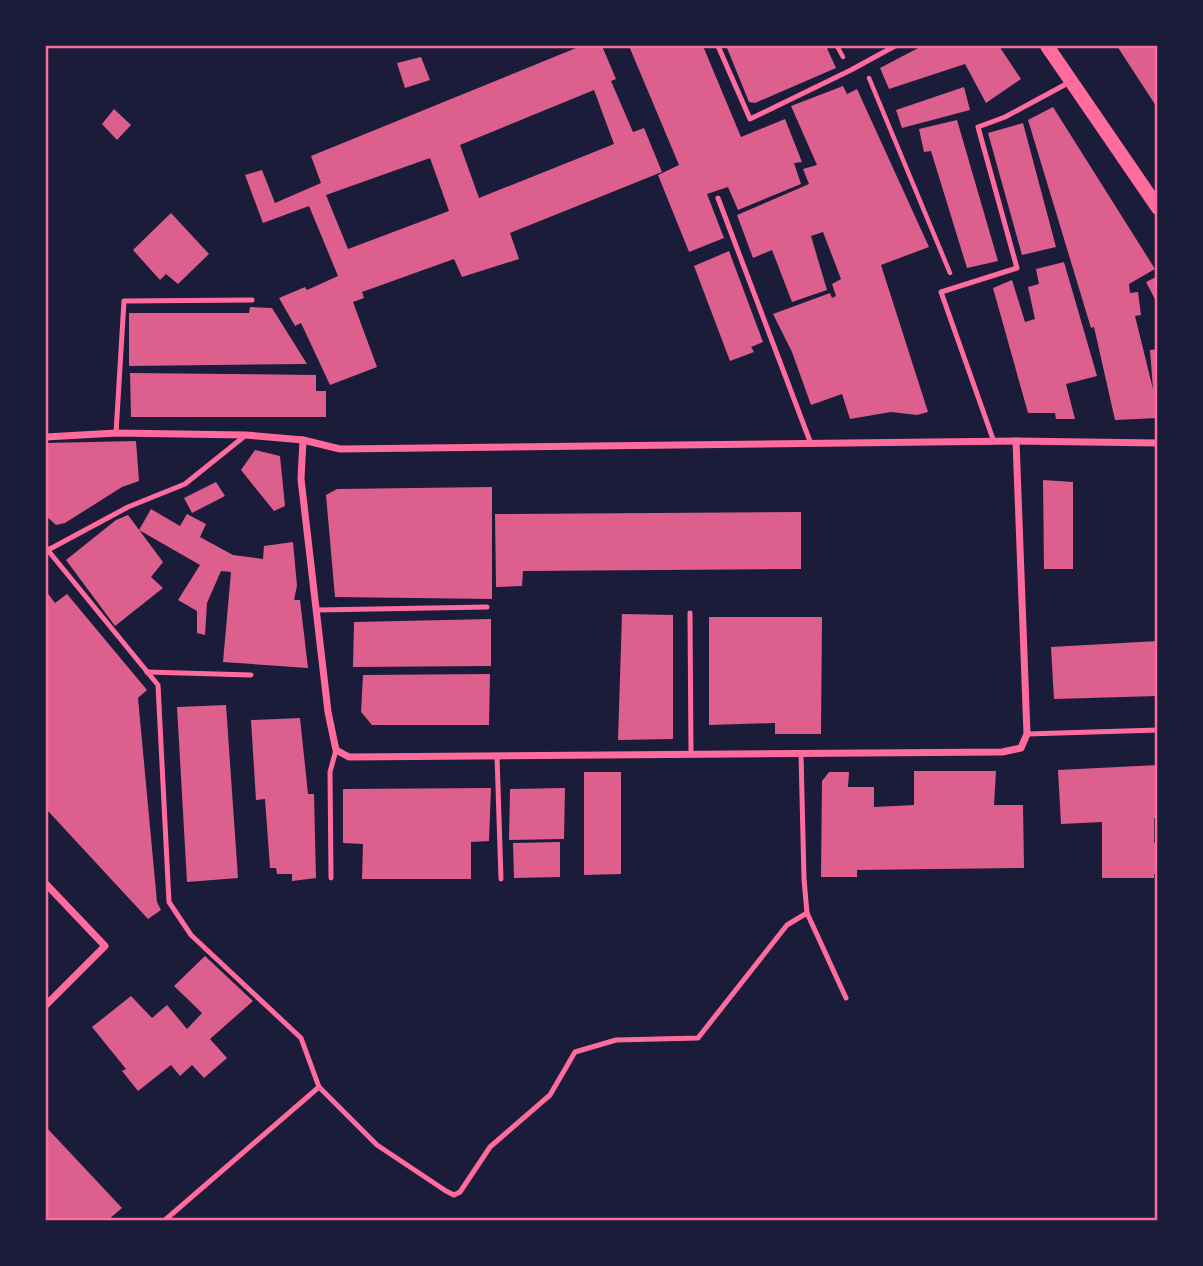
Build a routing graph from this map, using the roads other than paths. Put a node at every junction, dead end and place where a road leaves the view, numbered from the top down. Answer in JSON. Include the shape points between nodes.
{"nodes":[{"id":1,"x":718,"y":46,"type":"edge"},
{"id":2,"x":895,"y":46,"type":"edge"},
{"id":3,"x":1047,"y":46,"type":"edge"},
{"id":4,"x":1071,"y":81,"type":"junction"},
{"id":5,"x":718,"y":198,"type":"dead end"},
{"id":6,"x":1157,"y":208,"type":"edge"},
{"id":7,"x":251,"y":300,"type":"dead end"},
{"id":8,"x":116,"y":433,"type":"junction"},
{"id":9,"x":246,"y":435,"type":"junction"},
{"id":10,"x":46,"y":437,"type":"edge"},
{"id":11,"x":303,"y":440,"type":"junction"},
{"id":12,"x":1016,"y":441,"type":"junction"},
{"id":13,"x":994,"y":442,"type":"junction"},
{"id":14,"x":1157,"y":443,"type":"edge"},
{"id":15,"x":811,"y":444,"type":"junction"},
{"id":16,"x":46,"y":550,"type":"edge"},
{"id":17,"x":487,"y":607,"type":"dead end"},
{"id":18,"x":317,"y":610,"type":"junction"},
{"id":19,"x":690,"y":613,"type":"dead end"},
{"id":20,"x":147,"y":672,"type":"junction"},
{"id":21,"x":251,"y":674,"type":"dead end"},
{"id":22,"x":1157,"y":730,"type":"edge"},
{"id":23,"x":1027,"y":734,"type":"junction"},
{"id":24,"x":336,"y":750,"type":"junction"},
{"id":25,"x":801,"y":754,"type":"junction"},
{"id":26,"x":691,"y":755,"type":"junction"},
{"id":27,"x":497,"y":756,"type":"junction"},
{"id":28,"x":331,"y":878,"type":"dead end"},
{"id":29,"x":501,"y":879,"type":"dead end"},
{"id":30,"x":46,"y":884,"type":"edge"},
{"id":31,"x":807,"y":914,"type":"junction"},
{"id":32,"x":846,"y":998,"type":"dead end"},
{"id":33,"x":46,"y":1005,"type":"edge"},
{"id":34,"x":319,"y":1087,"type":"junction"},
{"id":35,"x":165,"y":1220,"type":"edge"}],
"edges":[{"from":1,"to":2,"type":"lane","via":[[750,118]]},
{"from":3,"to":4,"type":"main road"},
{"from":4,"to":6,"type":"main road"},
{"from":4,"to":13,"type":"lane","via":[[978,127],[1017,268],[941,292]]},
{"from":5,"to":15,"type":"lane"},
{"from":7,"to":8,"type":"lane","via":[[124,301]]},
{"from":8,"to":9,"type":"street"},
{"from":8,"to":10,"type":"street"},
{"from":9,"to":11,"type":"street"},
{"from":9,"to":16,"type":"lane","via":[[185,484],[128,507]]},
{"from":11,"to":15,"type":"street","via":[[340,450]]},
{"from":11,"to":18,"type":"street","via":[[301,479]]},
{"from":12,"to":13,"type":"street"},
{"from":12,"to":14,"type":"street"},
{"from":12,"to":23,"type":"street"},
{"from":13,"to":15,"type":"street"},
{"from":16,"to":20,"type":"lane"},
{"from":17,"to":18,"type":"lane"},
{"from":18,"to":24,"type":"street"},
{"from":19,"to":26,"type":"lane"},
{"from":20,"to":21,"type":"lane"},
{"from":20,"to":34,"type":"lane","via":[[158,685],[169,902],[191,935],[301,1038]]},
{"from":22,"to":23,"type":"lane"},
{"from":23,"to":25,"type":"street","via":[[1021,748],[1002,752]]},
{"from":24,"to":27,"type":"street","via":[[349,757]]},
{"from":24,"to":28,"type":"lane","via":[[330,772]]},
{"from":25,"to":26,"type":"street"},
{"from":25,"to":31,"type":"lane"},
{"from":26,"to":27,"type":"street"},
{"from":27,"to":29,"type":"lane"},
{"from":30,"to":33,"type":"street","via":[[105,946]]},
{"from":31,"to":32,"type":"lane"},
{"from":31,"to":34,"type":"lane","via":[[787,925],[698,1038],[616,1040],[575,1052],[550,1095],[490,1147],[454,1195],[377,1145]]},
{"from":34,"to":35,"type":"lane"}]}
